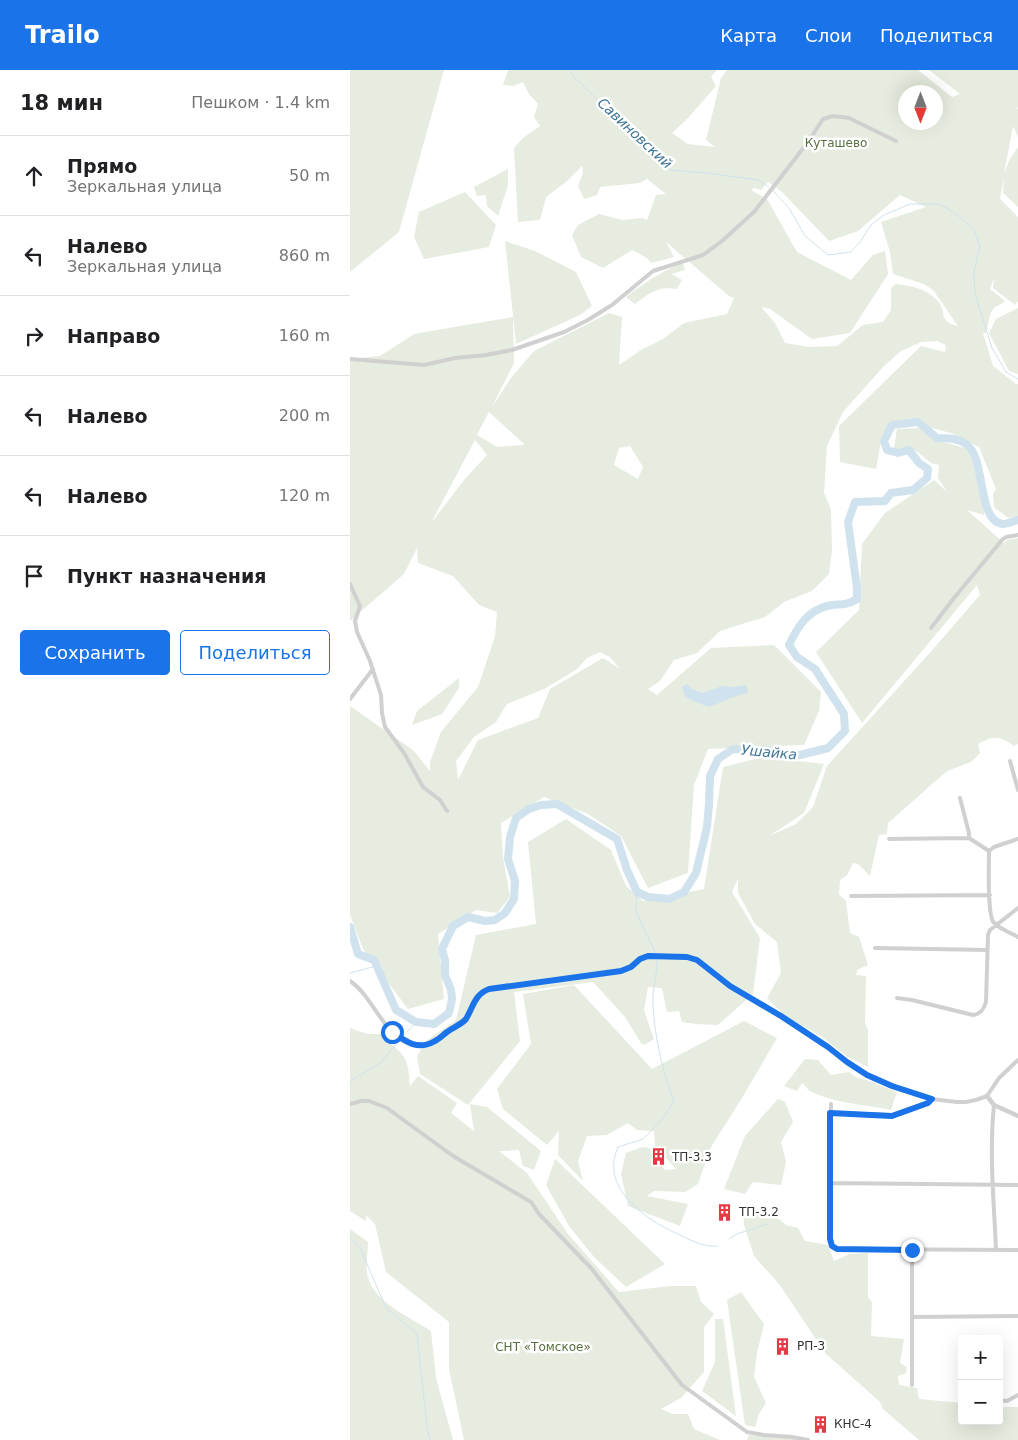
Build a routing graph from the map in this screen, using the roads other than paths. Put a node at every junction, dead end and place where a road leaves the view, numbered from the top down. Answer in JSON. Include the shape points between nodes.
{"nodes":[{"id":1,"x":896,"y":140,"type":"dead end"},
{"id":2,"x":350,"y":360,"type":"edge"},
{"id":3,"x":1018,"y":535,"type":"edge"},
{"id":4,"x":350,"y":584,"type":"edge"},
{"id":5,"x":350,"y":593,"type":"edge"},
{"id":6,"x":356,"y":597,"type":"junction"},
{"id":7,"x":931,"y":628,"type":"dead end"},
{"id":8,"x":373,"y":669,"type":"junction"},
{"id":9,"x":350,"y":699,"type":"edge"},
{"id":10,"x":1010,"y":761,"type":"dead end"},
{"id":11,"x":1018,"y":790,"type":"edge"},
{"id":12,"x":960,"y":798,"type":"dead end"},
{"id":13,"x":447,"y":811,"type":"dead end"},
{"id":14,"x":969,"y":838,"type":"junction"},
{"id":15,"x":889,"y":839,"type":"dead end"},
{"id":16,"x":1018,"y":839,"type":"edge"},
{"id":17,"x":989,"y":852,"type":"junction"},
{"id":18,"x":990,"y":895,"type":"junction"},
{"id":19,"x":852,"y":896,"type":"dead end"},
{"id":20,"x":1018,"y":908,"type":"edge"},
{"id":21,"x":996,"y":925,"type":"junction"},
{"id":22,"x":1018,"y":937,"type":"edge"},
{"id":23,"x":875,"y":948,"type":"dead end"},
{"id":24,"x":987,"y":950,"type":"junction"},
{"id":25,"x":350,"y":981,"type":"edge"},
{"id":26,"x":896,"y":998,"type":"dead end"},
{"id":27,"x":1018,"y":1060,"type":"edge"},
{"id":28,"x":987,"y":1096,"type":"junction"},
{"id":29,"x":932,"y":1099,"type":"junction"},
{"id":30,"x":350,"y":1104,"type":"edge"},
{"id":31,"x":831,"y":1104,"type":"dead end"},
{"id":32,"x":994,"y":1105,"type":"junction"},
{"id":33,"x":830,"y":1113,"type":"junction"},
{"id":34,"x":1018,"y":1116,"type":"edge"},
{"id":35,"x":830,"y":1183,"type":"junction"},
{"id":36,"x":994,"y":1184,"type":"junction"},
{"id":37,"x":1018,"y":1185,"type":"edge"},
{"id":38,"x":912,"y":1250,"type":"junction"},
{"id":39,"x":996,"y":1250,"type":"junction"},
{"id":40,"x":1018,"y":1250,"type":"edge"},
{"id":41,"x":1018,"y":1316,"type":"edge"},
{"id":42,"x":913,"y":1317,"type":"junction"},
{"id":43,"x":912,"y":1385,"type":"dead end"},
{"id":44,"x":1018,"y":1395,"type":"edge"},
{"id":45,"x":1003,"y":1400,"type":"edge"},
{"id":46,"x":808,"y":1440,"type":"edge"}],
"edges":[{"from":1,"to":2,"type":"street","via":[[849,118],[833,116],[823,119],[754,212],[722,241],[703,255],[653,271],[612,305],[564,332],[512,350],[424,365]]},
{"from":3,"to":7,"type":"street","via":[[1002,540]]},
{"from":4,"to":6,"type":"street"},
{"from":5,"to":6,"type":"street"},
{"from":6,"to":8,"type":"street","via":[[360,606],[355,621],[357,632]]},
{"from":8,"to":9,"type":"street"},
{"from":8,"to":13,"type":"street","via":[[382,695],[385,727],[423,787],[440,800]]},
{"from":10,"to":11,"type":"street"},
{"from":12,"to":14,"type":"street"},
{"from":14,"to":15,"type":"street"},
{"from":14,"to":17,"type":"street"},
{"from":16,"to":17,"type":"street","via":[[994,847]]},
{"from":17,"to":18,"type":"street"},
{"from":18,"to":19,"type":"street"},
{"from":18,"to":21,"type":"street","via":[[992,920]]},
{"from":20,"to":21,"type":"street"},
{"from":21,"to":22,"type":"street"},
{"from":21,"to":24,"type":"street","via":[[988,935]]},
{"from":23,"to":24,"type":"street"},
{"from":24,"to":26,"type":"street","via":[[986,1002],[979,1014]]},
{"from":25,"to":29,"type":"street","via":[[360,988],[392,1032],[408,1043],[425,1045],[464,1021],[483,991],[621,971],[648,956],[687,957],[697,960],[730,986],[789,1021],[867,1075]]},
{"from":27,"to":28,"type":"street","via":[[999,1078]]},
{"from":28,"to":29,"type":"street","via":[[966,1102]]},
{"from":28,"to":32,"type":"street"},
{"from":29,"to":33,"type":"street","via":[[892,1116]]},
{"from":30,"to":46,"type":"street","via":[[369,1101],[387,1108],[453,1156],[531,1202],[538,1214],[591,1268],[682,1385],[747,1432]]},
{"from":31,"to":33,"type":"street"},
{"from":32,"to":34,"type":"street"},
{"from":32,"to":36,"type":"street","via":[[991,1157]]},
{"from":33,"to":35,"type":"street"},
{"from":35,"to":36,"type":"street"},
{"from":35,"to":38,"type":"street","via":[[832,1246],[837,1249]]},
{"from":36,"to":37,"type":"street"},
{"from":36,"to":39,"type":"street"},
{"from":38,"to":39,"type":"street"},
{"from":38,"to":42,"type":"street"},
{"from":39,"to":40,"type":"street"},
{"from":41,"to":42,"type":"street"},
{"from":42,"to":43,"type":"street"},
{"from":44,"to":45,"type":"street"}]}
